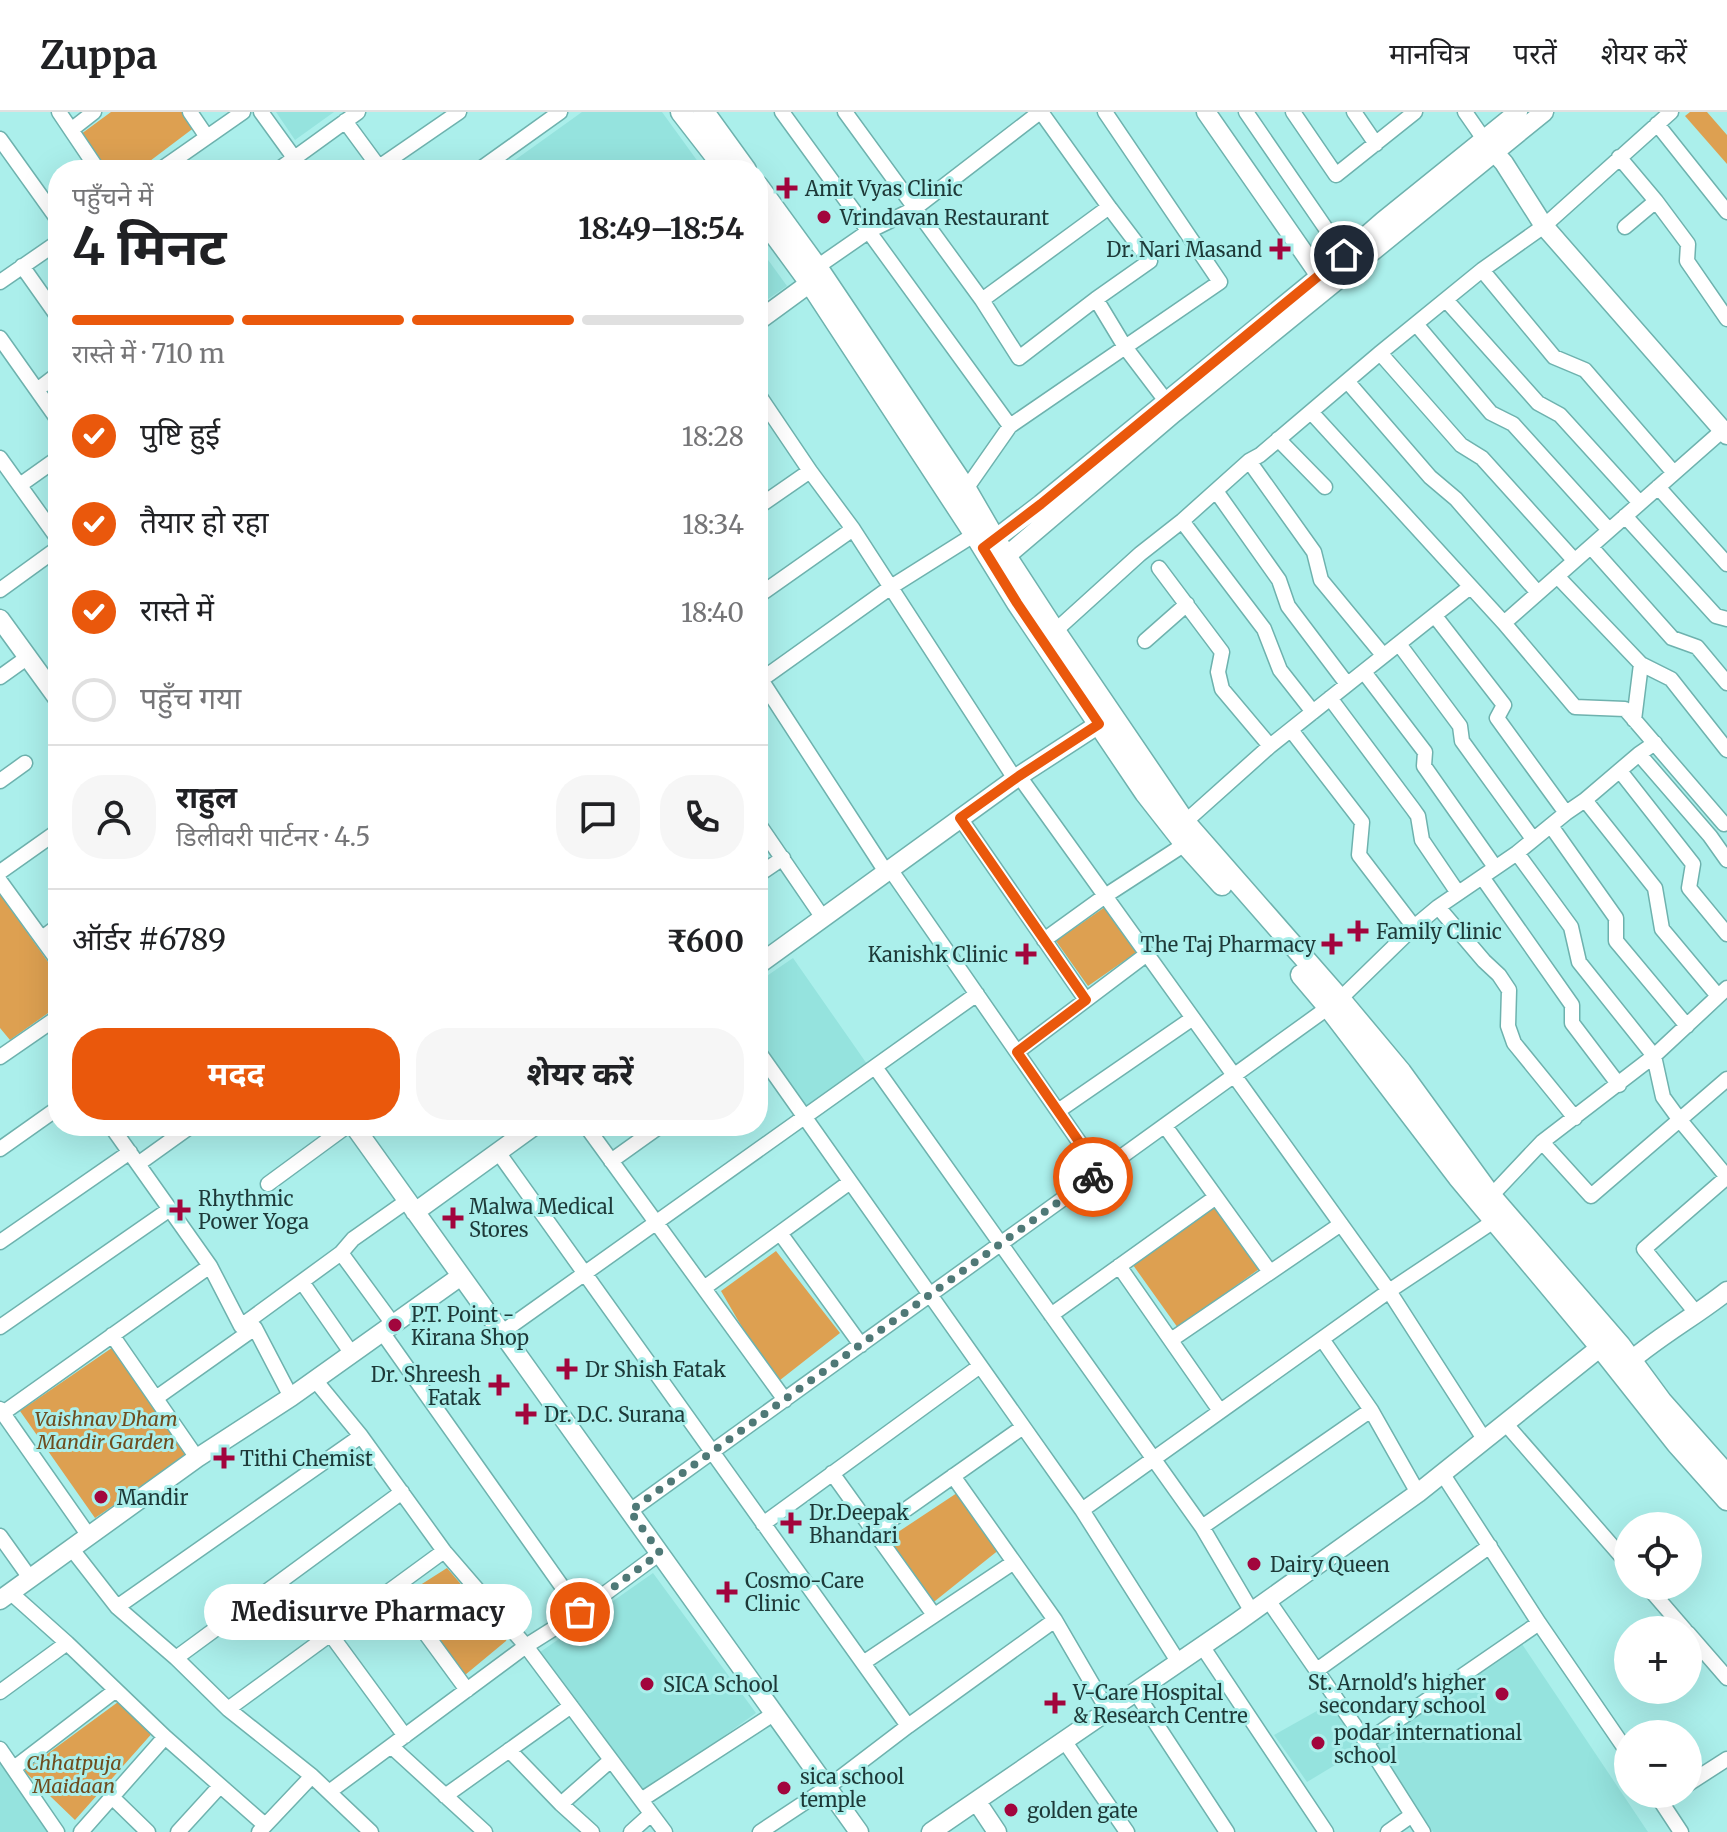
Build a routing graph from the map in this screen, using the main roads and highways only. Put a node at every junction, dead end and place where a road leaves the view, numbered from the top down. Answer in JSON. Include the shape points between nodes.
{"nodes":[{"id":1,"x":681,"y":112,"type":"edge"},
{"id":2,"x":704,"y":112,"type":"edge"},
{"id":3,"x":718,"y":160,"type":"edge"},
{"id":4,"x":739,"y":160,"type":"edge"},
{"id":5,"x":768,"y":202,"type":"edge"},
{"id":6,"x":768,"y":223,"type":"edge"},
{"id":7,"x":814,"y":275,"type":"junction"},
{"id":8,"x":990,"y":545,"type":"junction"},
{"id":9,"x":1334,"y":1004,"type":"junction"},
{"id":10,"x":1607,"y":1342,"type":"junction"},
{"id":11,"x":1625,"y":1365,"type":"junction"},
{"id":12,"x":1727,"y":1475,"type":"edge"},
{"id":13,"x":1727,"y":1500,"type":"edge"}],
"edges":[{"from":1,"to":3,"type":"main road"},
{"from":2,"to":4,"type":"main road"},
{"from":5,"to":7,"type":"main road"},
{"from":6,"to":7,"type":"main road"},
{"from":7,"to":8,"type":"main road"},
{"from":7,"to":8,"type":"main road","via":[[966,489]]},
{"from":8,"to":9,"type":"main road","via":[[1185,822]]},
{"from":8,"to":9,"type":"main road","via":[[1017,603],[1145,793],[1185,844]]},
{"from":9,"to":10,"type":"main road","via":[[1401,1072]]},
{"from":9,"to":10,"type":"main road","via":[[1458,1177]]},
{"from":10,"to":11,"type":"main road"},
{"from":11,"to":12,"type":"main road"},
{"from":11,"to":13,"type":"main road","via":[[1677,1444]]}]}
